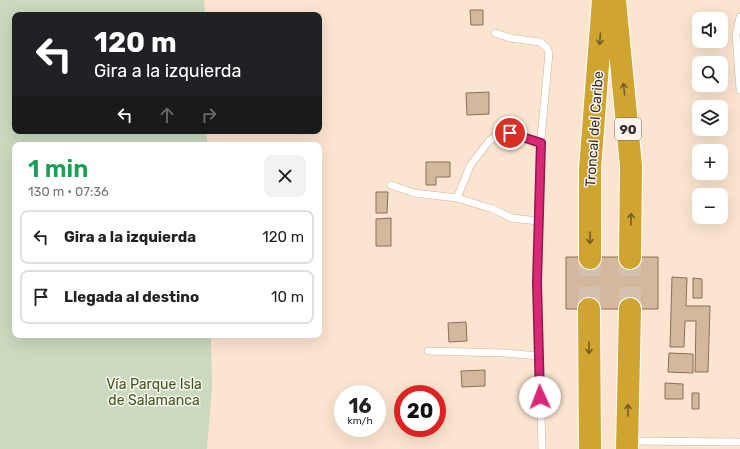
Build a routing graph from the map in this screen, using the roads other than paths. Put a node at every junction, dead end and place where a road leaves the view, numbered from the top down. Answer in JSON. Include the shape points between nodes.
{"nodes":[{"id":1,"x":603,"y":0,"type":"edge"},
{"id":2,"x":615,"y":0,"type":"edge"},
{"id":3,"x":740,"y":17,"type":"edge"},
{"id":4,"x":495,"y":33,"type":"dead end"},
{"id":5,"x":740,"y":90,"type":"edge"},
{"id":6,"x":541,"y":143,"type":"junction"},
{"id":7,"x":391,"y":185,"type":"dead end"},
{"id":8,"x":457,"y":198,"type":"junction"},
{"id":9,"x":538,"y":221,"type":"junction"},
{"id":10,"x":590,"y":258,"type":"tunnel mouth"},
{"id":11,"x":630,"y":258,"type":"tunnel mouth"},
{"id":12,"x":590,"y":309,"type":"tunnel mouth"},
{"id":13,"x":630,"y":309,"type":"tunnel mouth"},
{"id":14,"x":428,"y":351,"type":"dead end"},
{"id":15,"x":539,"y":356,"type":"junction"},
{"id":16,"x":740,"y":442,"type":"edge"},
{"id":17,"x":628,"y":445,"type":"edge"},
{"id":18,"x":542,"y":449,"type":"edge"},
{"id":19,"x":590,"y":449,"type":"edge"}],
"edges":[{"from":1,"to":10,"type":"highway","name":"Troncal del Caribe","one_way":true,"via":[[590,169]]},
{"from":11,"to":2,"type":"highway","name":"Troncal del Caribe","number":"90","one_way":true,"via":[[632,166]]},
{"from":3,"to":5,"type":"lane","via":[[736,35]]},
{"from":4,"to":6,"type":"lane","via":[[540,42],[548,50]]},
{"from":6,"to":8,"type":"lane","via":[[510,133],[499,134],[489,141],[470,166]]},
{"from":6,"to":9,"type":"lane"},
{"from":7,"to":8,"type":"lane","via":[[414,193]]},
{"from":8,"to":9,"type":"lane","via":[[512,218]]},
{"from":9,"to":15,"type":"lane"},
{"from":12,"to":19,"type":"highway","one_way":true},
{"from":17,"to":13,"type":"highway","one_way":true},
{"from":14,"to":15,"type":"lane"},
{"from":15,"to":18,"type":"lane"},
{"from":16,"to":17,"type":"lane"}]}
